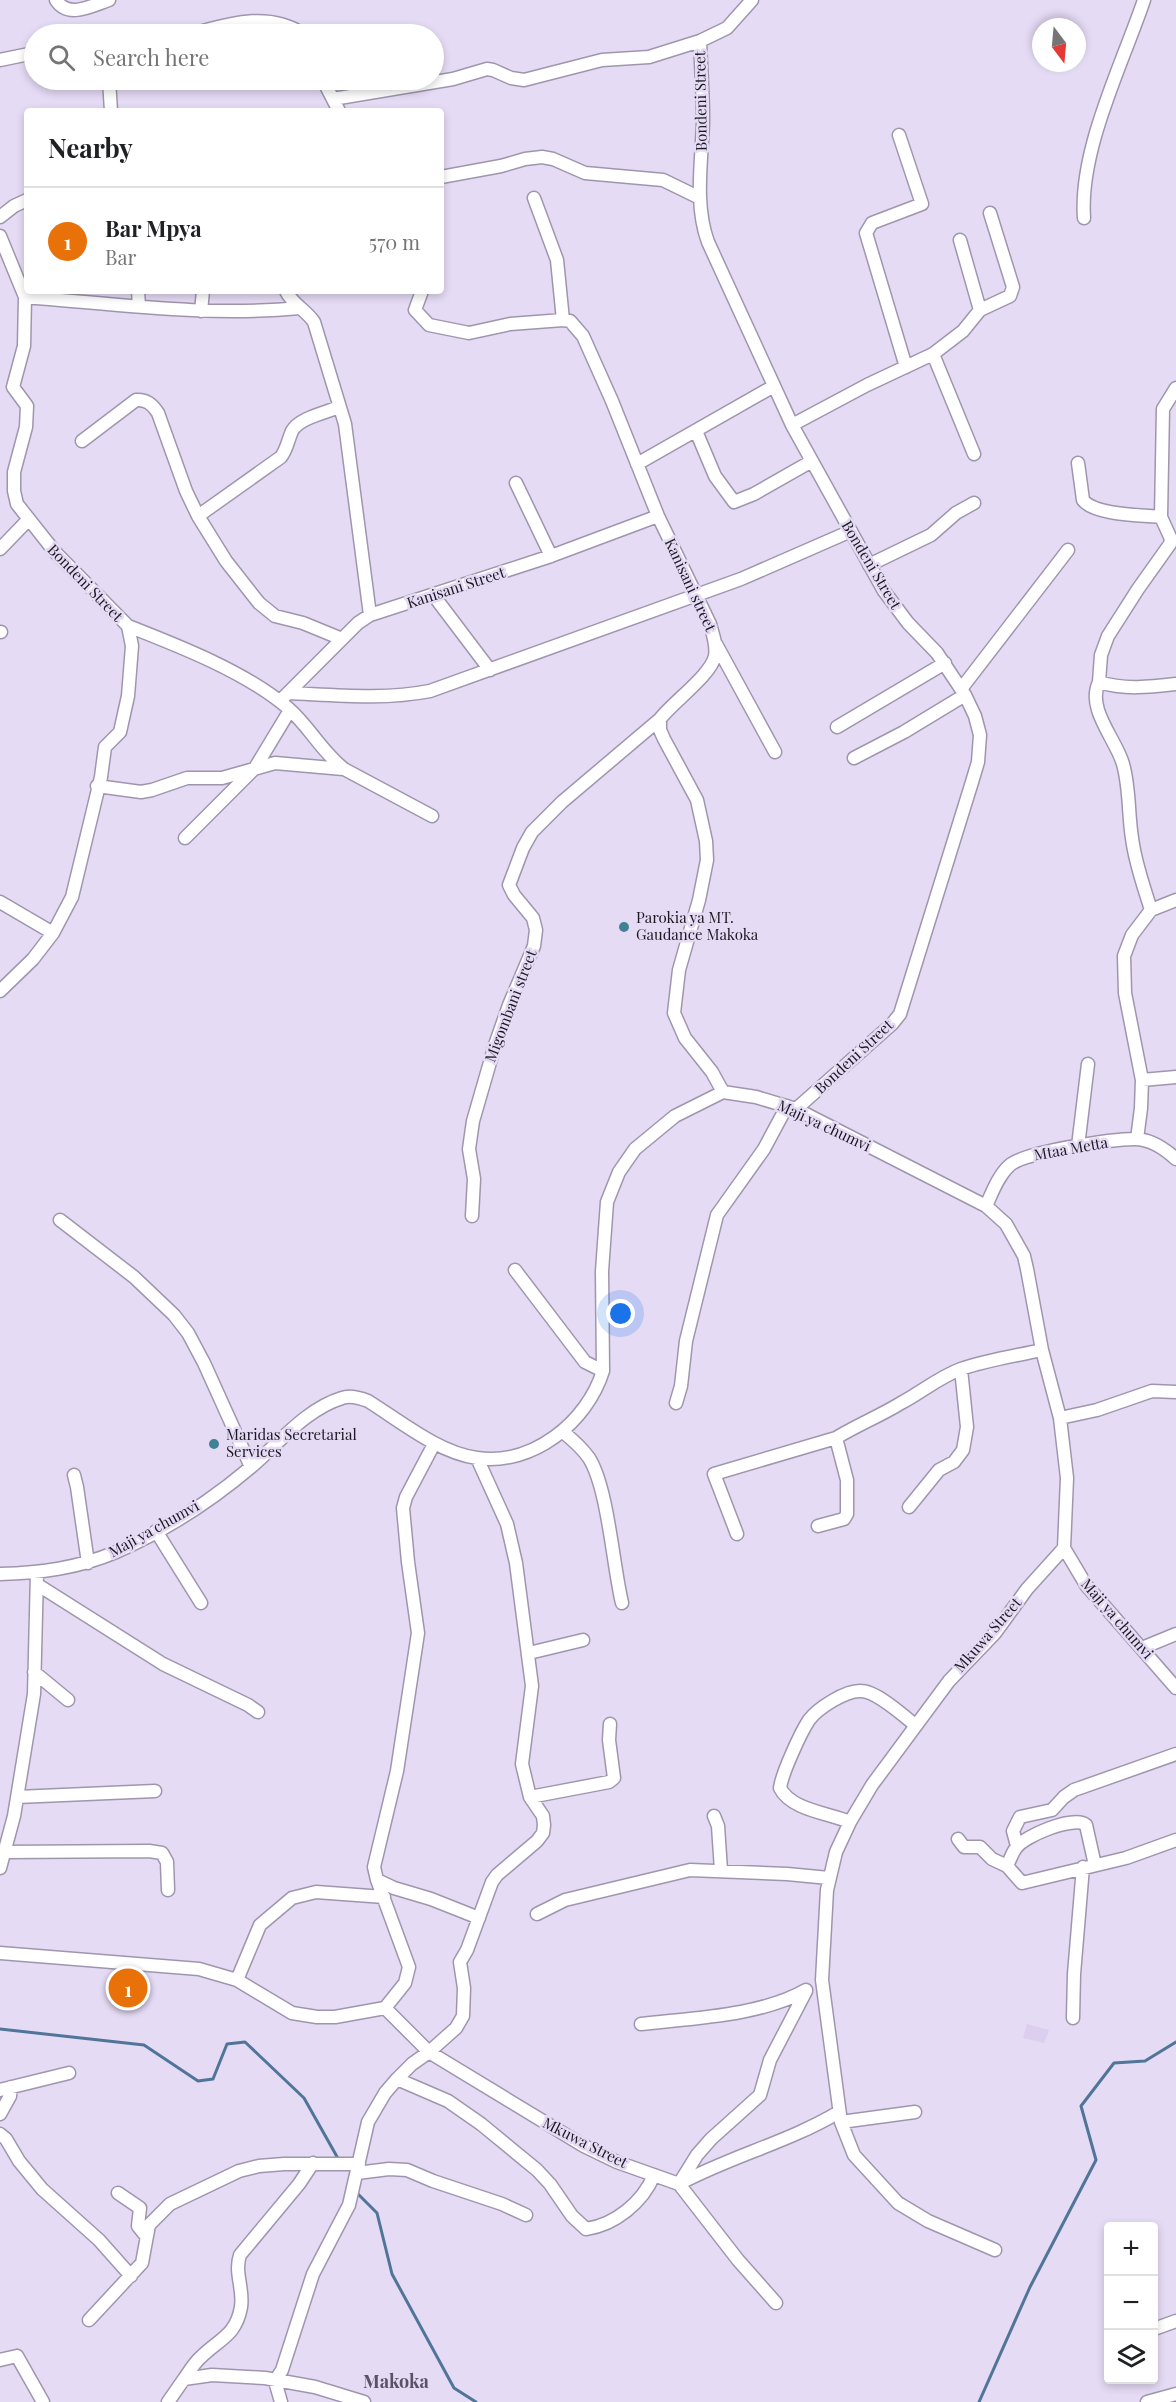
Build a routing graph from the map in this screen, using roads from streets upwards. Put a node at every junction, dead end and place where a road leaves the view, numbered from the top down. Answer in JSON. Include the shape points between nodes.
{"nodes":[{"id":1,"x":56,"y":0,"type":"edge"},
{"id":2,"x":109,"y":0,"type":"edge"},
{"id":3,"x":752,"y":0,"type":"edge"},
{"id":4,"x":1144,"y":0,"type":"edge"},
{"id":5,"x":228,"y":24,"type":"edge"},
{"id":6,"x":281,"y":24,"type":"edge"},
{"id":7,"x":700,"y":41,"type":"junction"},
{"id":8,"x":24,"y":55,"type":"edge"},
{"id":9,"x":0,"y":60,"type":"edge"},
{"id":10,"x":444,"y":81,"type":"edge"},
{"id":11,"x":110,"y":90,"type":"edge"},
{"id":12,"x":328,"y":90,"type":"edge"},
{"id":13,"x":390,"y":90,"type":"edge"},
{"id":14,"x":333,"y":99,"type":"junction"},
{"id":15,"x":111,"y":108,"type":"edge"},
{"id":16,"x":338,"y":108,"type":"edge"},
{"id":17,"x":899,"y":135,"type":"dead end"},
{"id":18,"x":444,"y":176,"type":"edge"},
{"id":19,"x":534,"y":198,"type":"dead end"},
{"id":20,"x":700,"y":198,"type":"junction"},
{"id":21,"x":24,"y":201,"type":"edge"},
{"id":22,"x":990,"y":213,"type":"dead end"},
{"id":23,"x":0,"y":218,"type":"edge"},
{"id":24,"x":1084,"y":218,"type":"dead end"},
{"id":25,"x":0,"y":236,"type":"edge"},
{"id":26,"x":960,"y":240,"type":"dead end"},
{"id":27,"x":138,"y":294,"type":"edge"},
{"id":28,"x":203,"y":294,"type":"edge"},
{"id":29,"x":288,"y":294,"type":"edge"},
{"id":30,"x":421,"y":294,"type":"edge"},
{"id":31,"x":25,"y":297,"type":"junction"},
{"id":32,"x":139,"y":306,"type":"junction"},
{"id":33,"x":300,"y":308,"type":"junction"},
{"id":34,"x":980,"y":310,"type":"junction"},
{"id":35,"x":201,"y":311,"type":"junction"},
{"id":36,"x":563,"y":320,"type":"junction"},
{"id":37,"x":933,"y":354,"type":"junction"},
{"id":38,"x":906,"y":367,"type":"junction"},
{"id":39,"x":0,"y":382,"type":"edge"},
{"id":40,"x":774,"y":386,"type":"junction"},
{"id":41,"x":13,"y":387,"type":"junction"},
{"id":42,"x":1176,"y":388,"type":"edge"},
{"id":43,"x":339,"y":407,"type":"junction"},
{"id":44,"x":792,"y":425,"type":"junction"},
{"id":45,"x":696,"y":431,"type":"junction"},
{"id":46,"x":82,"y":441,"type":"dead end"},
{"id":47,"x":974,"y":454,"type":"dead end"},
{"id":48,"x":812,"y":461,"type":"junction"},
{"id":49,"x":1078,"y":463,"type":"dead end"},
{"id":50,"x":637,"y":464,"type":"junction"},
{"id":51,"x":516,"y":483,"type":"dead end"},
{"id":52,"x":975,"y":503,"type":"dead end"},
{"id":53,"x":198,"y":516,"type":"junction"},
{"id":54,"x":658,"y":516,"type":"junction"},
{"id":55,"x":1161,"y":517,"type":"junction"},
{"id":56,"x":28,"y":520,"type":"junction"},
{"id":57,"x":850,"y":531,"type":"junction"},
{"id":58,"x":0,"y":549,"type":"edge"},
{"id":59,"x":1068,"y":550,"type":"dead end"},
{"id":60,"x":551,"y":556,"type":"junction"},
{"id":61,"x":870,"y":565,"type":"junction"},
{"id":62,"x":696,"y":595,"type":"junction"},
{"id":63,"x":435,"y":596,"type":"junction"},
{"id":64,"x":370,"y":615,"type":"junction"},
{"id":65,"x":128,"y":627,"type":"junction"},
{"id":66,"x":342,"y":639,"type":"junction"},
{"id":67,"x":716,"y":643,"type":"junction"},
{"id":68,"x":945,"y":663,"type":"junction"},
{"id":69,"x":490,"y":670,"type":"junction"},
{"id":70,"x":1099,"y":682,"type":"junction"},
{"id":71,"x":1176,"y":684,"type":"edge"},
{"id":72,"x":963,"y":692,"type":"junction"},
{"id":73,"x":284,"y":697,"type":"junction"},
{"id":74,"x":290,"y":710,"type":"junction"},
{"id":75,"x":660,"y":719,"type":"junction"},
{"id":76,"x":837,"y":727,"type":"dead end"},
{"id":77,"x":775,"y":752,"type":"dead end"},
{"id":78,"x":854,"y":758,"type":"dead end"},
{"id":79,"x":255,"y":768,"type":"junction"},
{"id":80,"x":344,"y":769,"type":"junction"},
{"id":81,"x":98,"y":786,"type":"junction"},
{"id":82,"x":432,"y":816,"type":"dead end"},
{"id":83,"x":186,"y":838,"type":"dead end"},
{"id":84,"x":1176,"y":900,"type":"edge"},
{"id":85,"x":0,"y":902,"type":"edge"},
{"id":86,"x":1151,"y":910,"type":"junction"},
{"id":87,"x":53,"y":933,"type":"junction"},
{"id":88,"x":0,"y":991,"type":"edge"},
{"id":89,"x":1088,"y":1064,"type":"dead end"},
{"id":90,"x":1176,"y":1077,"type":"edge"},
{"id":91,"x":1142,"y":1080,"type":"junction"},
{"id":92,"x":723,"y":1092,"type":"junction"},
{"id":93,"x":791,"y":1108,"type":"junction"},
{"id":94,"x":1137,"y":1139,"type":"junction"},
{"id":95,"x":1078,"y":1146,"type":"junction"},
{"id":96,"x":1176,"y":1159,"type":"edge"},
{"id":97,"x":986,"y":1206,"type":"junction"},
{"id":98,"x":472,"y":1216,"type":"dead end"},
{"id":99,"x":60,"y":1220,"type":"dead end"},
{"id":100,"x":515,"y":1270,"type":"dead end"},
{"id":101,"x":1042,"y":1350,"type":"junction"},
{"id":102,"x":961,"y":1369,"type":"junction"},
{"id":103,"x":603,"y":1371,"type":"junction"},
{"id":104,"x":1176,"y":1392,"type":"edge"},
{"id":105,"x":676,"y":1403,"type":"dead end"},
{"id":106,"x":1060,"y":1418,"type":"junction"},
{"id":107,"x":563,"y":1432,"type":"junction"},
{"id":108,"x":836,"y":1438,"type":"junction"},
{"id":109,"x":434,"y":1444,"type":"junction"},
{"id":110,"x":477,"y":1458,"type":"junction"},
{"id":111,"x":251,"y":1467,"type":"junction"},
{"id":112,"x":74,"y":1475,"type":"dead end"},
{"id":113,"x":909,"y":1507,"type":"dead end"},
{"id":114,"x":818,"y":1526,"type":"dead end"},
{"id":115,"x":156,"y":1531,"type":"junction"},
{"id":116,"x":737,"y":1534,"type":"dead end"},
{"id":117,"x":1064,"y":1548,"type":"junction"},
{"id":118,"x":88,"y":1563,"type":"junction"},
{"id":119,"x":0,"y":1574,"type":"edge"},
{"id":120,"x":37,"y":1579,"type":"junction"},
{"id":121,"x":201,"y":1603,"type":"dead end"},
{"id":122,"x":622,"y":1603,"type":"dead end"},
{"id":123,"x":1176,"y":1634,"type":"edge"},
{"id":124,"x":583,"y":1640,"type":"dead end"},
{"id":125,"x":1142,"y":1648,"type":"junction"},
{"id":126,"x":529,"y":1653,"type":"junction"},
{"id":127,"x":34,"y":1672,"type":"junction"},
{"id":128,"x":1176,"y":1688,"type":"edge"},
{"id":129,"x":68,"y":1700,"type":"dead end"},
{"id":130,"x":258,"y":1712,"type":"dead end"},
{"id":131,"x":610,"y":1724,"type":"dead end"},
{"id":132,"x":915,"y":1725,"type":"junction"},
{"id":133,"x":1176,"y":1754,"type":"edge"},
{"id":134,"x":155,"y":1791,"type":"dead end"},
{"id":135,"x":17,"y":1797,"type":"junction"},
{"id":136,"x":530,"y":1797,"type":"junction"},
{"id":137,"x":714,"y":1816,"type":"dead end"},
{"id":138,"x":850,"y":1822,"type":"junction"},
{"id":139,"x":958,"y":1839,"type":"dead end"},
{"id":140,"x":1176,"y":1840,"type":"edge"},
{"id":141,"x":1017,"y":1846,"type":"junction"},
{"id":142,"x":5,"y":1852,"type":"junction"},
{"id":143,"x":1007,"y":1866,"type":"junction"},
{"id":144,"x":1089,"y":1866,"type":"junction"},
{"id":145,"x":0,"y":1868,"type":"edge"},
{"id":146,"x":721,"y":1870,"type":"junction"},
{"id":147,"x":829,"y":1878,"type":"junction"},
{"id":148,"x":377,"y":1880,"type":"junction"},
{"id":149,"x":168,"y":1890,"type":"dead end"},
{"id":150,"x":384,"y":1897,"type":"junction"},
{"id":151,"x":537,"y":1914,"type":"dead end"},
{"id":152,"x":479,"y":1918,"type":"junction"},
{"id":153,"x":0,"y":1953,"type":"edge"},
{"id":154,"x":237,"y":1980,"type":"junction"},
{"id":155,"x":822,"y":1980,"type":"junction"},
{"id":156,"x":806,"y":1991,"type":"junction"},
{"id":157,"x":385,"y":2008,"type":"junction"},
{"id":158,"x":1073,"y":2018,"type":"dead end"},
{"id":159,"x":641,"y":2024,"type":"dead end"},
{"id":160,"x":429,"y":2052,"type":"junction"},
{"id":161,"x":69,"y":2073,"type":"dead end"},
{"id":162,"x":397,"y":2079,"type":"junction"},
{"id":163,"x":5,"y":2089,"type":"edge"},
{"id":164,"x":915,"y":2112,"type":"dead end"},
{"id":165,"x":0,"y":2114,"type":"edge"},
{"id":166,"x":840,"y":2117,"type":"junction"},
{"id":167,"x":0,"y":2134,"type":"edge"},
{"id":168,"x":313,"y":2163,"type":"junction"},
{"id":169,"x":358,"y":2168,"type":"junction"},
{"id":170,"x":654,"y":2175,"type":"junction"},
{"id":171,"x":679,"y":2184,"type":"junction"},
{"id":172,"x":118,"y":2193,"type":"dead end"},
{"id":173,"x":526,"y":2215,"type":"dead end"},
{"id":174,"x":146,"y":2236,"type":"junction"},
{"id":175,"x":995,"y":2250,"type":"dead end"},
{"id":176,"x":132,"y":2276,"type":"junction"},
{"id":177,"x":776,"y":2303,"type":"dead end"},
{"id":178,"x":89,"y":2320,"type":"dead end"},
{"id":179,"x":1176,"y":2321,"type":"edge"},
{"id":180,"x":1158,"y":2328,"type":"edge"},
{"id":181,"x":0,"y":2356,"type":"edge"},
{"id":182,"x":17,"y":2356,"type":"junction"},
{"id":183,"x":0,"y":2361,"type":"edge"},
{"id":184,"x":184,"y":2379,"type":"junction"},
{"id":185,"x":275,"y":2381,"type":"junction"},
{"id":186,"x":1176,"y":2394,"type":"edge"},
{"id":187,"x":43,"y":2402,"type":"edge"},
{"id":188,"x":168,"y":2402,"type":"edge"},
{"id":189,"x":281,"y":2402,"type":"edge"},
{"id":190,"x":364,"y":2402,"type":"edge"},
{"id":191,"x":1147,"y":2402,"type":"edge"}],
"edges":[{"from":1,"to":2,"type":"street","via":[[69,11]]},
{"from":3,"to":7,"type":"street","via":[[727,28]]},
{"from":4,"to":24,"type":"street","via":[[1108,97],[1090,160],[1083,186]]},
{"from":5,"to":6,"type":"street","via":[[255,20]]},
{"from":7,"to":10,"type":"street","via":[[649,57],[602,60],[524,80],[487,69]]},
{"from":7,"to":20,"type":"street","name":"Bondeni Street"},
{"from":8,"to":9,"type":"street"},
{"from":11,"to":15,"type":"street"},
{"from":12,"to":14,"type":"street"},
{"from":13,"to":14,"type":"street"},
{"from":14,"to":16,"type":"street"},
{"from":17,"to":38,"type":"street","via":[[922,204],[872,223],[866,233]]},
{"from":18,"to":20,"type":"street","via":[[542,157],[585,173],[663,180]]},
{"from":19,"to":36,"type":"street","via":[[557,260]]},
{"from":20,"to":40,"type":"street","name":"Bondeni Street","via":[[708,242]]},
{"from":21,"to":23,"type":"street"},
{"from":22,"to":34,"type":"street","via":[[1013,292]]},
{"from":25,"to":31,"type":"street"},
{"from":26,"to":34,"type":"street"},
{"from":27,"to":32,"type":"street"},
{"from":28,"to":35,"type":"street"},
{"from":29,"to":33,"type":"street"},
{"from":30,"to":36,"type":"street","via":[[415,310],[426,323],[469,333],[510,324]]},
{"from":31,"to":32,"type":"street"},
{"from":31,"to":41,"type":"street","via":[[24,346]]},
{"from":32,"to":35,"type":"street"},
{"from":33,"to":35,"type":"street"},
{"from":33,"to":43,"type":"street","via":[[314,322]]},
{"from":34,"to":37,"type":"street","via":[[963,331]]},
{"from":36,"to":50,"type":"street","name":"Kanisani street","via":[[570,321],[583,336]]},
{"from":37,"to":38,"type":"street"},
{"from":37,"to":47,"type":"street"},
{"from":38,"to":44,"type":"street"},
{"from":39,"to":41,"type":"street"},
{"from":40,"to":44,"type":"street","name":"Bondeni Street"},
{"from":40,"to":45,"type":"street"},
{"from":41,"to":56,"type":"street","name":"Bondeni Street","via":[[27,406],[26,427],[14,472],[15,497]]},
{"from":42,"to":55,"type":"street","via":[[1163,409]]},
{"from":43,"to":53,"type":"street","via":[[294,428],[281,457]]},
{"from":43,"to":64,"type":"street","via":[[345,424]]},
{"from":44,"to":48,"type":"street","name":"Bondeni Street"},
{"from":45,"to":48,"type":"street","via":[[715,476],[734,502]]},
{"from":45,"to":50,"type":"street"},
{"from":46,"to":53,"type":"street","via":[[135,400],[147,401],[158,412]]},
{"from":48,"to":57,"type":"street","name":"Bondeni Street"},
{"from":49,"to":55,"type":"street","via":[[1086,504],[1100,510]]},
{"from":50,"to":54,"type":"street","name":"Kanisani street"},
{"from":51,"to":60,"type":"street"},
{"from":52,"to":61,"type":"street","via":[[956,513],[931,535]]},
{"from":53,"to":66,"type":"street","via":[[226,561],[268,612]]},
{"from":54,"to":60,"type":"street","name":"Kanisani Street"},
{"from":54,"to":62,"type":"street","name":"Kanisani street"},
{"from":55,"to":70,"type":"street","via":[[1170,544],[1108,636],[1101,655]]},
{"from":56,"to":58,"type":"street"},
{"from":56,"to":65,"type":"street","name":"Bondeni Street"},
{"from":57,"to":61,"type":"street","name":"Bondeni Street"},
{"from":57,"to":62,"type":"street"},
{"from":59,"to":72,"type":"street"},
{"from":60,"to":63,"type":"street","name":"Kanisani Street"},
{"from":61,"to":68,"type":"street","name":"Bondeni Street","via":[[908,623]]},
{"from":62,"to":67,"type":"street","name":"Kanisani street"},
{"from":62,"to":69,"type":"street"},
{"from":63,"to":64,"type":"street","name":"Kanisani Street"},
{"from":63,"to":69,"type":"street"},
{"from":64,"to":66,"type":"street","name":"Kanisani Street"},
{"from":65,"to":73,"type":"street","via":[[218,664]]},
{"from":65,"to":81,"type":"street","name":"Bondeni Street","via":[[132,646],[128,696],[120,732],[105,747]]},
{"from":66,"to":73,"type":"street","name":"Kanisani Street"},
{"from":67,"to":75,"type":"street","name":"Kanisani street","via":[[715,658],[707,671]]},
{"from":67,"to":77,"type":"street"},
{"from":68,"to":72,"type":"street","name":"Bondeni Street"},
{"from":68,"to":76,"type":"street"},
{"from":69,"to":73,"type":"street","via":[[409,695]]},
{"from":70,"to":71,"type":"street","via":[[1110,686]]},
{"from":70,"to":86,"type":"street","via":[[1099,711],[1123,763],[1131,838]]},
{"from":72,"to":78,"type":"street","via":[[896,737]]},
{"from":72,"to":93,"type":"street","name":"Bondeni Street","via":[[980,735],[978,762],[900,1014]]},
{"from":73,"to":74,"type":"street"},
{"from":74,"to":79,"type":"street"},
{"from":74,"to":80,"type":"street"},
{"from":75,"to":92,"type":"street","via":[[664,739],[697,800],[707,860],[679,970],[674,1013],[685,1038]]},
{"from":75,"to":98,"type":"street","name":"Migombani street","via":[[562,802],[532,832],[518,861],[509,885],[537,930],[495,1045],[473,1121]]},
{"from":79,"to":80,"type":"street","via":[[275,763]]},
{"from":79,"to":81,"type":"street","via":[[222,778],[187,778],[141,792]]},
{"from":79,"to":83,"type":"street"},
{"from":80,"to":82,"type":"street"},
{"from":81,"to":87,"type":"street","name":"Bondeni Street","via":[[72,897]]},
{"from":84,"to":86,"type":"street"},
{"from":85,"to":87,"type":"street"},
{"from":86,"to":91,"type":"street","via":[[1132,935],[1124,956],[1125,993]]},
{"from":87,"to":88,"type":"street","name":"Bondeni Street","via":[[27,966]]},
{"from":89,"to":95,"type":"street"},
{"from":90,"to":91,"type":"street"},
{"from":91,"to":94,"type":"street"},
{"from":92,"to":93,"type":"street","name":"Maji ya chumvi"},
{"from":92,"to":103,"type":"street","name":"Maji ya chumvi","via":[[675,1116],[635,1149],[619,1172],[607,1202],[602,1271]]},
{"from":93,"to":97,"type":"street","name":"Maji ya chumvi"},
{"from":93,"to":105,"type":"street","via":[[717,1215],[686,1341]]},
{"from":94,"to":95,"type":"street","name":"Mtaa Metta"},
{"from":94,"to":96,"type":"street","name":"Mtaa Metta","via":[[1159,1146]]},
{"from":95,"to":97,"type":"street","name":"Mtaa Metta","via":[[1010,1164]]},
{"from":97,"to":101,"type":"street","name":"Maji ya chumvi","via":[[1006,1224],[1024,1256]]},
{"from":99,"to":111,"type":"street","via":[[134,1277],[181,1324],[204,1363]]},
{"from":100,"to":103,"type":"street","via":[[585,1362]]},
{"from":101,"to":102,"type":"street"},
{"from":101,"to":106,"type":"street","name":"Maji ya chumvi"},
{"from":102,"to":108,"type":"street"},
{"from":102,"to":113,"type":"street","via":[[967,1427],[963,1450],[954,1462],[939,1470]]},
{"from":103,"to":107,"type":"street","name":"Maji ya chumvi","via":[[580,1414]]},
{"from":104,"to":106,"type":"street","via":[[1152,1391]]},
{"from":106,"to":117,"type":"street","name":"Maji ya chumvi","via":[[1067,1478]]},
{"from":107,"to":110,"type":"street","name":"Maji ya chumvi","via":[[539,1447],[511,1456]]},
{"from":107,"to":122,"type":"street","via":[[580,1446],[596,1473]]},
{"from":108,"to":114,"type":"street","via":[[847,1480],[847,1514],[844,1519]]},
{"from":108,"to":116,"type":"street","via":[[714,1474]]},
{"from":109,"to":110,"type":"street","name":"Maji ya chumvi"},
{"from":109,"to":111,"type":"street","name":"Maji ya chumvi","via":[[368,1401],[343,1397],[320,1408]]},
{"from":109,"to":148,"type":"street","via":[[403,1508],[418,1633],[394,1787],[374,1867]]},
{"from":110,"to":126,"type":"street","via":[[507,1524]]},
{"from":111,"to":115,"type":"street","name":"Maji ya chumvi"},
{"from":112,"to":118,"type":"street"},
{"from":115,"to":118,"type":"street","name":"Maji ya chumvi"},
{"from":115,"to":121,"type":"street"},
{"from":117,"to":125,"type":"street","name":"Maji ya chumvi","via":[[1086,1585]]},
{"from":117,"to":132,"type":"street","name":"Mkuwa Street"},
{"from":118,"to":120,"type":"street","name":"Maji ya chumvi"},
{"from":119,"to":120,"type":"street","name":"Maji ya chumvi"},
{"from":120,"to":127,"type":"street"},
{"from":120,"to":130,"type":"street","via":[[164,1664]]},
{"from":123,"to":125,"type":"street"},
{"from":124,"to":126,"type":"street"},
{"from":125,"to":128,"type":"street","name":"Maji ya chumvi"},
{"from":126,"to":136,"type":"street","via":[[531,1697],[522,1764]]},
{"from":127,"to":129,"type":"street"},
{"from":127,"to":135,"type":"street"},
{"from":131,"to":136,"type":"street","via":[[614,1778]]},
{"from":132,"to":138,"type":"street","name":"Mkuwa Street"},
{"from":132,"to":138,"type":"street","via":[[860,1690],[825,1705],[810,1719],[780,1788],[785,1798],[798,1805]]},
{"from":133,"to":141,"type":"street","via":[[1074,1790],[1052,1810],[1020,1817],[1013,1830]]},
{"from":134,"to":135,"type":"street"},
{"from":135,"to":142,"type":"street"},
{"from":136,"to":152,"type":"street","via":[[543,1816],[543,1833],[497,1875]]},
{"from":137,"to":146,"type":"street"},
{"from":138,"to":147,"type":"street","name":"Mkuwa Street"},
{"from":139,"to":143,"type":"street","via":[[964,1847],[980,1847]]},
{"from":140,"to":144,"type":"street"},
{"from":141,"to":143,"type":"street"},
{"from":141,"to":144,"type":"street","via":[[1055,1825],[1082,1822],[1086,1825]]},
{"from":142,"to":145,"type":"street"},
{"from":142,"to":149,"type":"street","via":[[162,1853],[167,1862]]},
{"from":143,"to":144,"type":"street","via":[[1022,1883]]},
{"from":144,"to":158,"type":"street","via":[[1074,1974]]},
{"from":146,"to":147,"type":"street"},
{"from":146,"to":151,"type":"street","via":[[690,1870],[592,1892]]},
{"from":147,"to":155,"type":"street","name":"Mkuwa Street"},
{"from":148,"to":150,"type":"street"},
{"from":148,"to":152,"type":"street"},
{"from":150,"to":154,"type":"street","via":[[316,1892],[292,1898],[260,1925]]},
{"from":150,"to":157,"type":"street","via":[[409,1967],[405,1983]]},
{"from":152,"to":160,"type":"street","via":[[460,1962],[464,2016]]},
{"from":153,"to":154,"type":"street","via":[[199,1969]]},
{"from":154,"to":157,"type":"street","via":[[292,2013],[335,2017]]},
{"from":155,"to":156,"type":"street"},
{"from":155,"to":166,"type":"street","name":"Mkuwa Street"},
{"from":156,"to":159,"type":"street","via":[[753,2009]]},
{"from":156,"to":171,"type":"street","via":[[772,2053],[760,2095],[711,2139]]},
{"from":157,"to":160,"type":"street","name":"Mkuwa Street"},
{"from":160,"to":162,"type":"street"},
{"from":160,"to":170,"type":"street","name":"Mkuwa Street","via":[[584,2146]]},
{"from":161,"to":163,"type":"street"},
{"from":162,"to":169,"type":"street","via":[[368,2122]]},
{"from":162,"to":170,"type":"street","via":[[447,2101],[481,2124],[537,2170],[586,2229],[605,2223],[637,2202]]},
{"from":163,"to":165,"type":"street","via":[[10,2096]]},
{"from":164,"to":166,"type":"street"},
{"from":166,"to":171,"type":"street","via":[[707,2169]]},
{"from":166,"to":175,"type":"street","name":"Mkuwa Street","via":[[854,2155],[898,2203],[928,2221]]},
{"from":167,"to":176,"type":"street","via":[[42,2189]]},
{"from":168,"to":169,"type":"street"},
{"from":168,"to":174,"type":"street","via":[[239,2171],[170,2204],[149,2225]]},
{"from":168,"to":184,"type":"street","via":[[240,2255],[241,2306],[230,2333],[200,2357]]},
{"from":169,"to":173,"type":"street","via":[[407,2169]]},
{"from":169,"to":185,"type":"street","via":[[345,2212],[313,2274]]},
{"from":170,"to":171,"type":"street","name":"Mkuwa Street"},
{"from":171,"to":177,"type":"street"},
{"from":172,"to":174,"type":"street","via":[[140,2208],[138,2226]]},
{"from":174,"to":176,"type":"street","via":[[142,2263]]},
{"from":176,"to":178,"type":"street"},
{"from":179,"to":180,"type":"street"},
{"from":181,"to":182,"type":"street"},
{"from":182,"to":183,"type":"street"},
{"from":182,"to":187,"type":"street"},
{"from":184,"to":185,"type":"street","via":[[212,2375]]},
{"from":184,"to":188,"type":"street"},
{"from":185,"to":189,"type":"street"},
{"from":185,"to":190,"type":"street","via":[[315,2387]]},
{"from":186,"to":191,"type":"street"}]}
